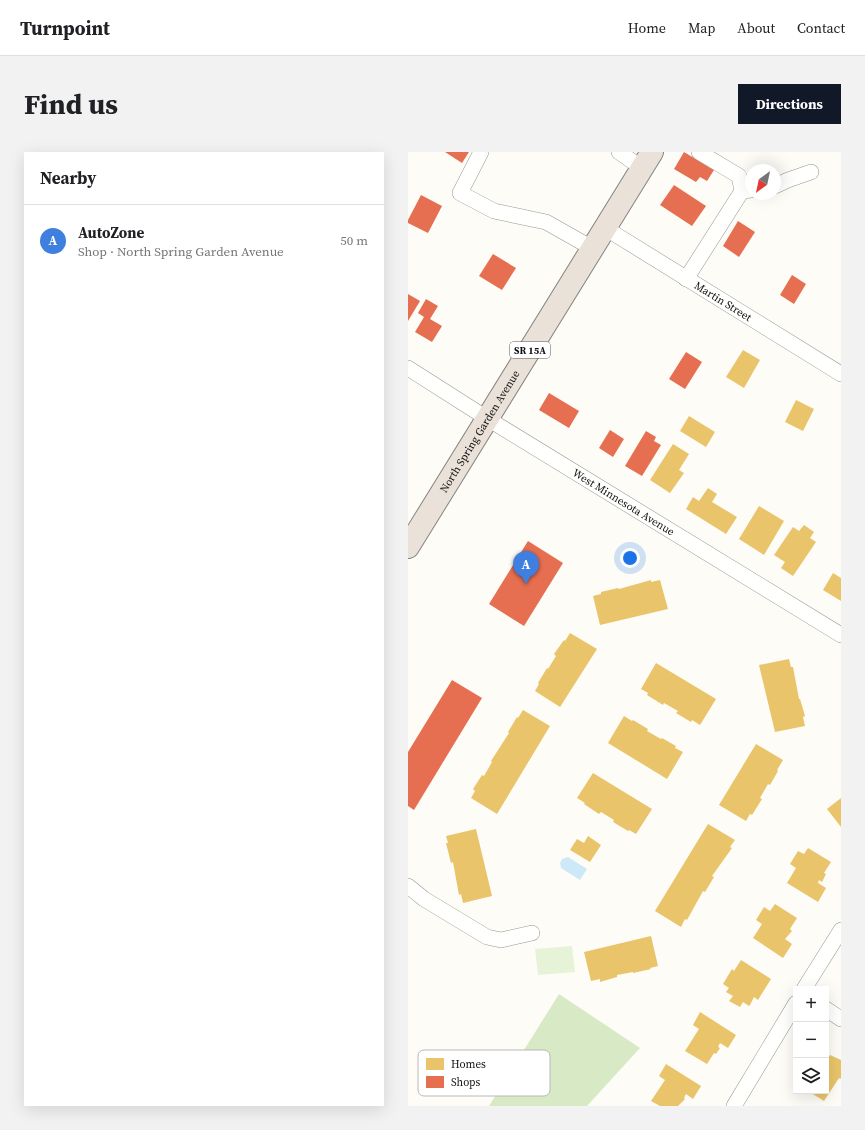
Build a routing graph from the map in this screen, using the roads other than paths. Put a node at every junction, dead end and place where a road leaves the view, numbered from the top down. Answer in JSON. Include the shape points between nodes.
{"nodes":[{"id":1,"x":481,"y":152,"type":"edge"},
{"id":2,"x":619,"y":152,"type":"edge"},
{"id":3,"x":702,"y":154,"type":"edge"},
{"id":4,"x":647,"y":160,"type":"edge"},
{"id":5,"x":811,"y":172,"type":"dead end"},
{"id":6,"x":781,"y":183,"type":"edge"},
{"id":7,"x":745,"y":188,"type":"edge"},
{"id":8,"x":745,"y":191,"type":"edge"},
{"id":9,"x":604,"y":228,"type":"junction"},
{"id":10,"x":592,"y":248,"type":"junction"},
{"id":11,"x":686,"y":279,"type":"junction"},
{"id":12,"x":408,"y":368,"type":"edge"},
{"id":13,"x":841,"y":374,"type":"edge"},
{"id":14,"x":488,"y":419,"type":"junction"},
{"id":15,"x":408,"y":547,"type":"edge"},
{"id":16,"x":841,"y":635,"type":"edge"},
{"id":17,"x":408,"y":886,"type":"edge"},
{"id":18,"x":841,"y":930,"type":"edge"},
{"id":19,"x":532,"y":933,"type":"dead end"},
{"id":20,"x":806,"y":986,"type":"edge"},
{"id":21,"x":793,"y":1008,"type":"edge"},
{"id":22,"x":829,"y":1012,"type":"edge"},
{"id":23,"x":841,"y":1019,"type":"edge"},
{"id":24,"x":734,"y":1106,"type":"edge"}],
"edges":[{"from":1,"to":10,"type":"street","via":[[460,193],[494,211],[546,222]]},
{"from":2,"to":4,"type":"street"},
{"from":3,"to":7,"type":"street","via":[[739,176]]},
{"from":4,"to":9,"type":"highway","name":"North Spring Garden Avenue","number":"SR 15A"},
{"from":5,"to":6,"type":"street"},
{"from":8,"to":11,"type":"street"},
{"from":9,"to":10,"type":"highway","name":"North Spring Garden Avenue","number":"SR 15A"},
{"from":9,"to":11,"type":"street","name":"Martin Street"},
{"from":10,"to":14,"type":"highway","name":"North Spring Garden Avenue","number":"SR 15A"},
{"from":11,"to":13,"type":"street","name":"Martin Street"},
{"from":12,"to":14,"type":"street","name":"West Minnesota Avenue"},
{"from":14,"to":15,"type":"highway","name":"North Spring Garden Avenue","number":"SR 15A"},
{"from":14,"to":16,"type":"street","name":"West Minnesota Avenue"},
{"from":17,"to":19,"type":"street","via":[[424,900],[487,937],[507,939]]},
{"from":18,"to":20,"type":"street"},
{"from":21,"to":24,"type":"street"},
{"from":22,"to":23,"type":"street"}]}
